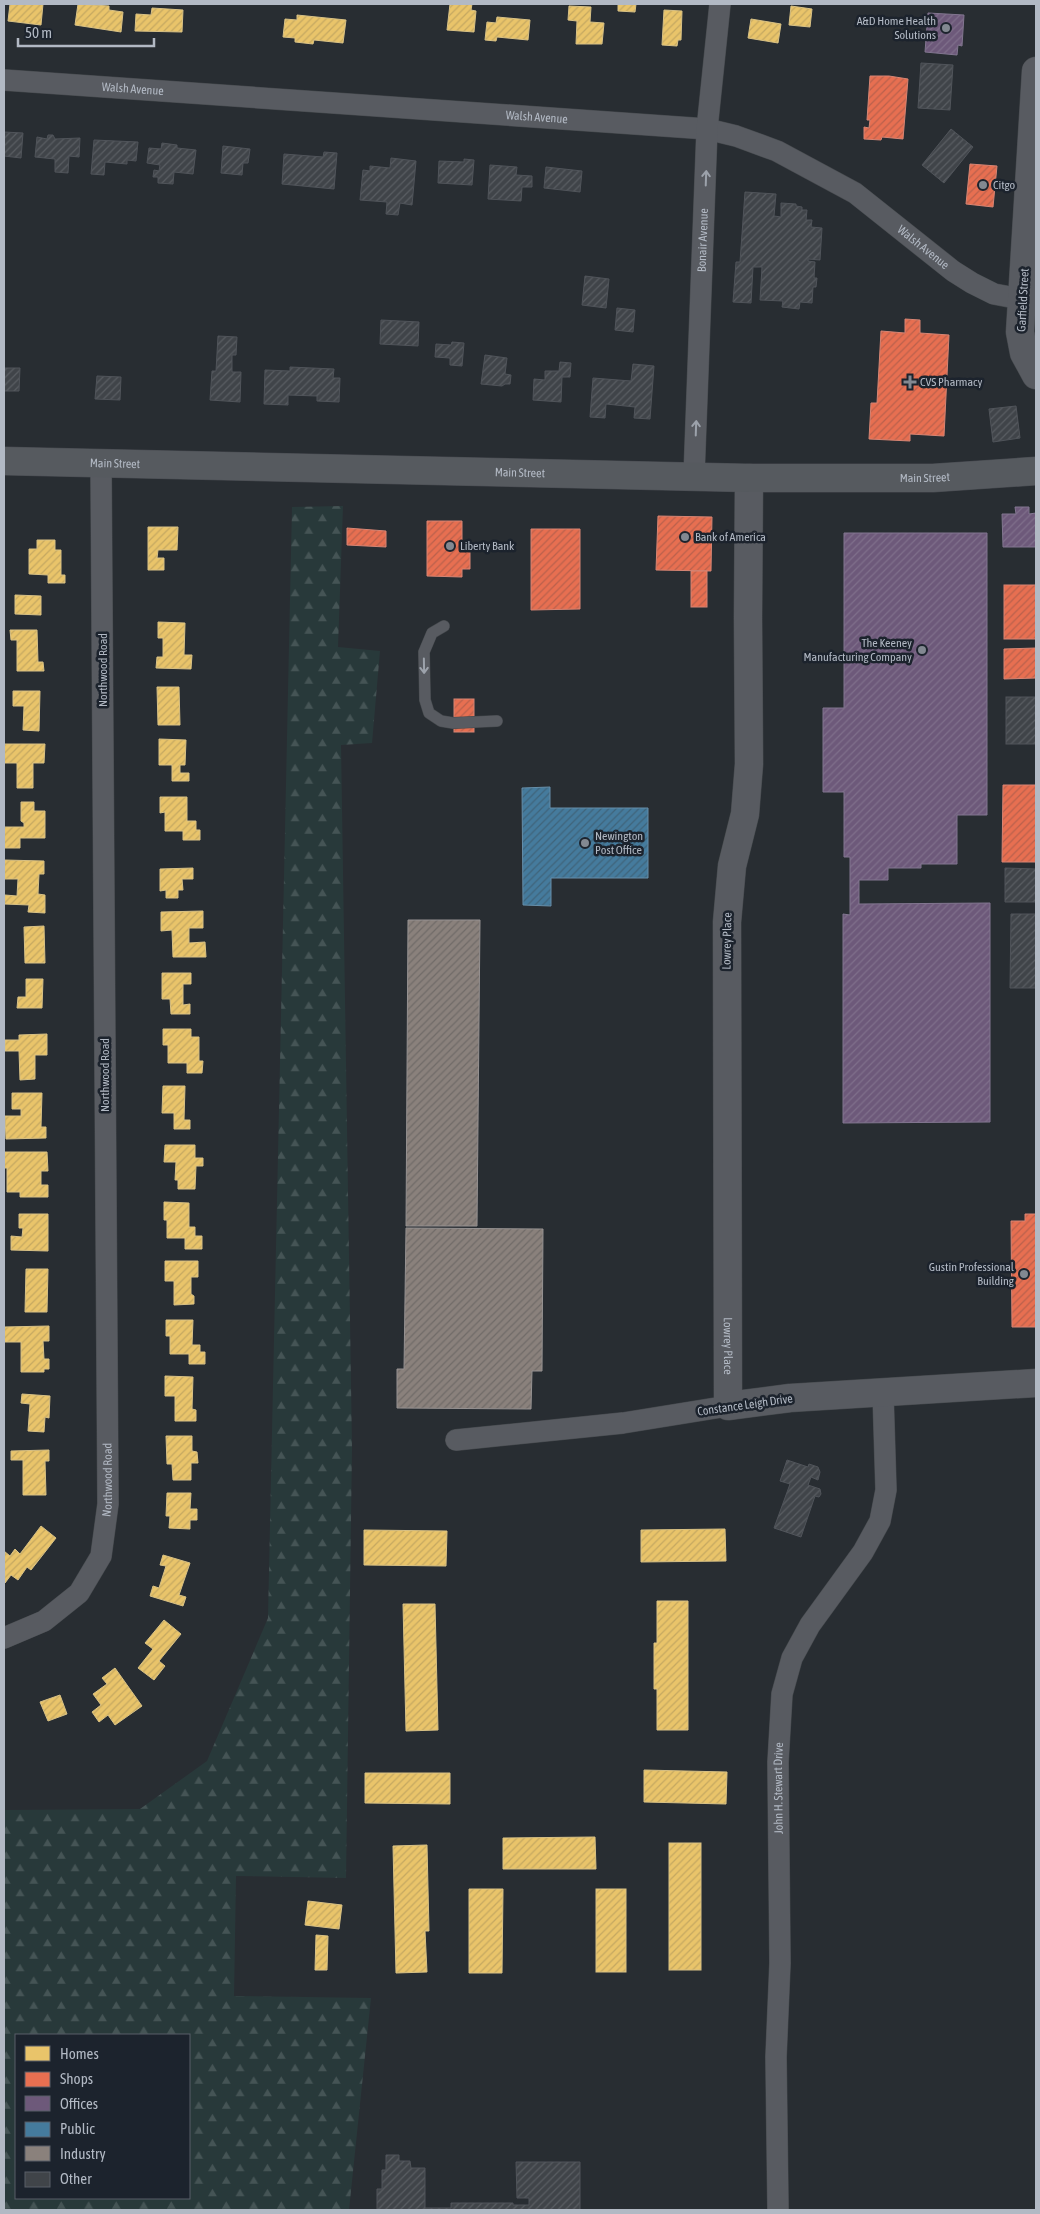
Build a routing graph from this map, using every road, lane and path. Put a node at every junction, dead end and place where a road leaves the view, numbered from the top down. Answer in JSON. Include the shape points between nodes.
{"nodes":[{"id":1,"x":720,"y":4,"type":"edge"},
{"id":2,"x":1036,"y":71,"type":"edge"},
{"id":3,"x":4,"y":80,"type":"edge"},
{"id":4,"x":708,"y":129,"type":"junction"},
{"id":5,"x":1022,"y":298,"type":"junction"},
{"id":6,"x":1036,"y":375,"type":"edge"},
{"id":7,"x":4,"y":461,"type":"edge"},
{"id":8,"x":101,"y":462,"type":"junction"},
{"id":9,"x":1036,"y":471,"type":"edge"},
{"id":10,"x":694,"y":476,"type":"junction"},
{"id":11,"x":749,"y":478,"type":"junction"},
{"id":12,"x":444,"y":626,"type":"dead end"},
{"id":13,"x":497,"y":721,"type":"dead end"},
{"id":14,"x":1036,"y":1383,"type":"edge"},
{"id":15,"x":883,"y":1393,"type":"junction"},
{"id":16,"x":728,"y":1406,"type":"junction"},
{"id":17,"x":456,"y":1440,"type":"dead end"},
{"id":18,"x":4,"y":1638,"type":"edge"},
{"id":19,"x":778,"y":2210,"type":"edge"}],
"edges":[{"from":1,"to":4,"type":"street","name":"Bonair Avenue"},
{"from":2,"to":5,"type":"street","name":"Garfield Street"},
{"from":3,"to":4,"type":"street","name":"Walsh Avenue"},
{"from":4,"to":5,"type":"street","name":"Walsh Avenue","via":[[777,151],[855,193],[972,283],[994,294]]},
{"from":10,"to":4,"type":"street","name":"Bonair Avenue","one_way":true},
{"from":5,"to":6,"type":"street","name":"Garfield Street","via":[[1022,346]]},
{"from":7,"to":8,"type":"main road","name":"Main Street"},
{"from":8,"to":10,"type":"main road","name":"Main Street"},
{"from":8,"to":18,"type":"street","name":"Northwood Road","via":[[108,1504],[101,1556],[79,1593],[44,1621]]},
{"from":9,"to":11,"type":"main road","name":"Main Street","via":[[933,478]]},
{"from":10,"to":11,"type":"main road","name":"Main Street"},
{"from":11,"to":16,"type":"street","name":"Lowrey Place","via":[[750,764],[745,814],[732,866],[727,922]]},
{"from":12,"to":13,"type":"lane","one_way":true,"via":[[432,633],[424,652],[425,700],[429,712],[440,722]]},
{"from":14,"to":15,"type":"street","name":"Constance Leigh Drive"},
{"from":15,"to":16,"type":"street","name":"Constance Leigh Drive","via":[[790,1398]]},
{"from":15,"to":19,"type":"street","name":"John H. Stewart Drive","via":[[886,1490],[880,1521],[863,1552],[810,1625],[792,1658],[782,1694],[778,1762]]},
{"from":16,"to":17,"type":"street","name":"Constance Leigh Drive","via":[[623,1423]]}]}
